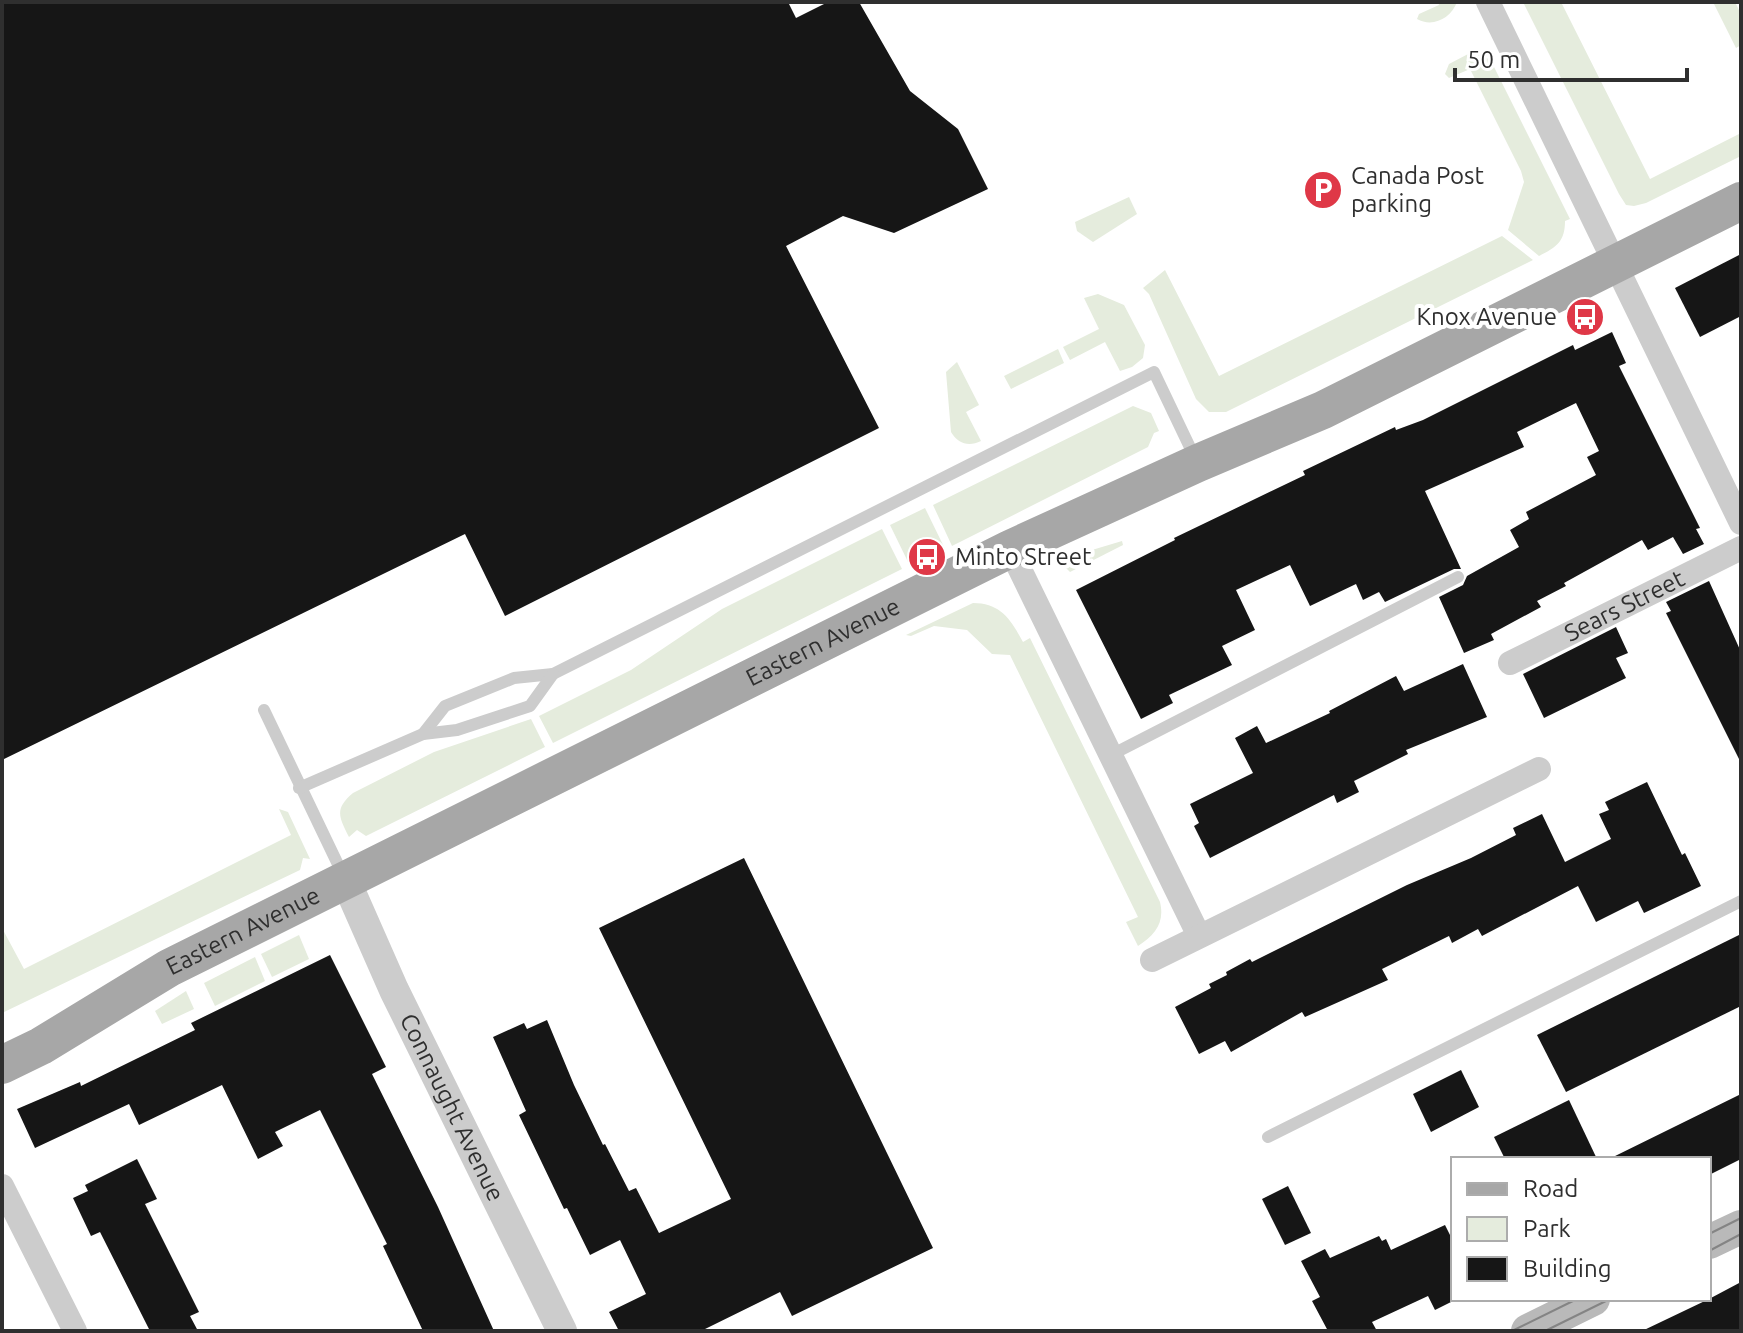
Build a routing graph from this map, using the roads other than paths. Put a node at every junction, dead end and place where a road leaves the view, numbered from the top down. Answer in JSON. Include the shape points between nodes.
{"nodes":[{"id":1,"x":1488,"y":2,"type":"edge"},
{"id":2,"x":1741,"y":201,"type":"edge"},
{"id":3,"x":1617,"y":263,"type":"junction"},
{"id":4,"x":1198,"y":463,"type":"junction"},
{"id":5,"x":1741,"y":523,"type":"edge"},
{"id":6,"x":1741,"y":548,"type":"edge"},
{"id":7,"x":1010,"y":549,"type":"junction"},
{"id":8,"x":1458,"y":577,"type":"dead end"},
{"id":9,"x":1510,"y":663,"type":"dead end"},
{"id":10,"x":553,"y":674,"type":"junction"},
{"id":11,"x":264,"y":710,"type":"dead end"},
{"id":12,"x":423,"y":734,"type":"junction"},
{"id":13,"x":1111,"y":755,"type":"junction"},
{"id":14,"x":1539,"y":769,"type":"dead end"},
{"id":15,"x":299,"y":788,"type":"junction"},
{"id":16,"x":346,"y":881,"type":"junction"},
{"id":17,"x":1741,"y":901,"type":"edge"},
{"id":18,"x":1199,"y":936,"type":"junction"},
{"id":19,"x":1152,"y":960,"type":"dead end"},
{"id":20,"x":2,"y":1065,"type":"edge"},
{"id":21,"x":1268,"y":1137,"type":"dead end"},
{"id":22,"x":2,"y":1186,"type":"edge"},
{"id":23,"x":1741,"y":1227,"type":"edge"},
{"id":24,"x":1711,"y":1241,"type":"edge"},
{"id":25,"x":1589,"y":1301,"type":"edge"},
{"id":26,"x":75,"y":1331,"type":"edge"},
{"id":27,"x":562,"y":1331,"type":"edge"},
{"id":28,"x":1528,"y":1331,"type":"edge"}],
"edges":[{"from":1,"to":3,"type":"street"},
{"from":2,"to":3,"type":"main road","name":"Eastern Avenue"},
{"from":3,"to":4,"type":"main road","name":"Eastern Avenue","via":[[1323,410]]},
{"from":3,"to":5,"type":"street"},
{"from":4,"to":7,"type":"main road","name":"Eastern Avenue"},
{"from":4,"to":10,"type":"lane","via":[[1154,372]]},
{"from":6,"to":9,"type":"street","name":"Sears Street"},
{"from":7,"to":13,"type":"street"},
{"from":7,"to":16,"type":"main road","name":"Eastern Avenue"},
{"from":8,"to":13,"type":"lane"},
{"from":10,"to":12,"type":"lane","via":[[514,678],[445,706]]},
{"from":10,"to":12,"type":"lane","via":[[530,706],[457,730]]},
{"from":11,"to":15,"type":"lane"},
{"from":12,"to":15,"type":"lane"},
{"from":13,"to":18,"type":"street"},
{"from":14,"to":18,"type":"street"},
{"from":15,"to":16,"type":"lane"},
{"from":16,"to":20,"type":"main road","name":"Eastern Avenue","via":[[169,968]]},
{"from":16,"to":27,"type":"street","name":"Connaught Avenue"},
{"from":17,"to":21,"type":"lane"},
{"from":18,"to":19,"type":"street"},
{"from":22,"to":26,"type":"street"},
{"from":23,"to":24,"type":"main road"},
{"from":25,"to":28,"type":"main road"}]}
